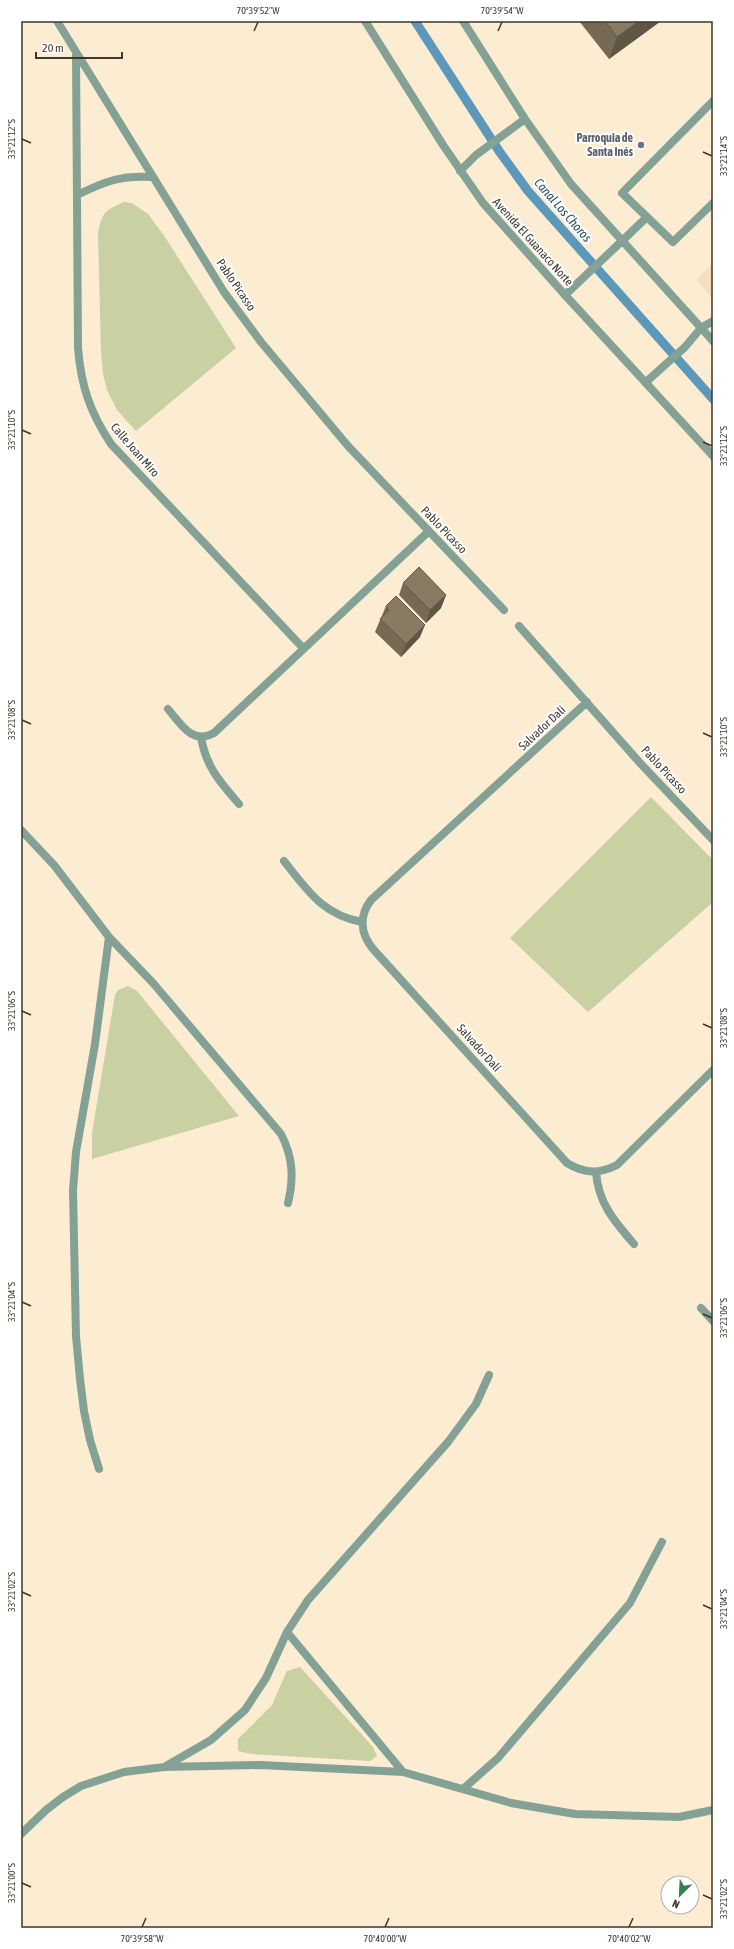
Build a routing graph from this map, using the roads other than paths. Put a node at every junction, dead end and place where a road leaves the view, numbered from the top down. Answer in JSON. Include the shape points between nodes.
{"nodes":[{"id":1,"x":57,"y":21,"type":"edge"},
{"id":2,"x":365,"y":21,"type":"edge"},
{"id":3,"x":463,"y":21,"type":"edge"},
{"id":4,"x":76,"y":53,"type":"junction"},
{"id":5,"x":713,"y":101,"type":"edge"},
{"id":6,"x":525,"y":119,"type":"junction"},
{"id":7,"x":460,"y":171,"type":"junction"},
{"id":8,"x":153,"y":177,"type":"junction"},
{"id":9,"x":77,"y":195,"type":"junction"},
{"id":10,"x":713,"y":203,"type":"edge"},
{"id":11,"x":647,"y":217,"type":"junction"},
{"id":12,"x":623,"y":240,"type":"junction"},
{"id":13,"x":565,"y":295,"type":"junction"},
{"id":14,"x":713,"y":321,"type":"edge"},
{"id":15,"x":701,"y":328,"type":"junction"},
{"id":16,"x":713,"y":341,"type":"edge"},
{"id":17,"x":646,"y":382,"type":"junction"},
{"id":18,"x":713,"y":456,"type":"edge"},
{"id":19,"x":428,"y":532,"type":"junction"},
{"id":20,"x":504,"y":610,"type":"dead end"},
{"id":21,"x":519,"y":626,"type":"dead end"},
{"id":22,"x":303,"y":648,"type":"junction"},
{"id":23,"x":587,"y":702,"type":"junction"},
{"id":24,"x":168,"y":709,"type":"dead end"},
{"id":25,"x":201,"y":737,"type":"junction"},
{"id":26,"x":239,"y":804,"type":"dead end"},
{"id":27,"x":21,"y":830,"type":"edge"},
{"id":28,"x":713,"y":840,"type":"edge"},
{"id":29,"x":284,"y":861,"type":"dead end"},
{"id":30,"x":362,"y":922,"type":"junction"},
{"id":31,"x":109,"y":937,"type":"junction"},
{"id":32,"x":713,"y":1070,"type":"edge"},
{"id":33,"x":596,"y":1172,"type":"junction"},
{"id":34,"x":288,"y":1203,"type":"dead end"},
{"id":35,"x":634,"y":1244,"type":"dead end"},
{"id":36,"x":701,"y":1308,"type":"dead end"},
{"id":37,"x":713,"y":1321,"type":"edge"},
{"id":38,"x":489,"y":1375,"type":"dead end"},
{"id":39,"x":99,"y":1469,"type":"dead end"},
{"id":40,"x":662,"y":1542,"type":"dead end"},
{"id":41,"x":287,"y":1632,"type":"junction"},
{"id":42,"x":164,"y":1768,"type":"junction"},
{"id":43,"x":403,"y":1772,"type":"junction"},
{"id":44,"x":463,"y":1789,"type":"junction"},
{"id":45,"x":713,"y":1810,"type":"edge"},
{"id":46,"x":21,"y":1834,"type":"edge"}],
"edges":[{"from":1,"to":4,"type":"street","name":"Pablo Picasso"},
{"from":2,"to":7,"type":"street","name":"Avenida El Guanaco Norte"},
{"from":3,"to":6,"type":"street"},
{"from":4,"to":8,"type":"street","name":"Pablo Picasso"},
{"from":4,"to":9,"type":"street"},
{"from":5,"to":11,"type":"street","via":[[622,192]]},
{"from":6,"to":7,"type":"street"},
{"from":6,"to":12,"type":"street","via":[[571,184]]},
{"from":7,"to":13,"type":"street","name":"Avenida El Guanaco Norte","via":[[483,203]]},
{"from":8,"to":9,"type":"street","via":[[115,179]]},
{"from":8,"to":19,"type":"street","name":"Pablo Picasso","via":[[224,292],[261,342],[348,446]]},
{"from":9,"to":22,"type":"street","name":"Calle Joan Miro","via":[[80,370],[84,392],[93,413],[115,448]]},
{"from":10,"to":11,"type":"street","via":[[672,242]]},
{"from":11,"to":12,"type":"street"},
{"from":12,"to":13,"type":"street"},
{"from":12,"to":15,"type":"street"},
{"from":13,"to":17,"type":"street","name":"Avenida El Guanaco Norte"},
{"from":14,"to":15,"type":"street"},
{"from":15,"to":16,"type":"street"},
{"from":15,"to":17,"type":"street","via":[[685,347]]},
{"from":17,"to":18,"type":"street","name":"Avenida El Guanaco Norte"},
{"from":19,"to":20,"type":"street","name":"Pablo Picasso"},
{"from":19,"to":22,"type":"street"},
{"from":21,"to":23,"type":"street","name":"Pablo Picasso"},
{"from":22,"to":25,"type":"street","via":[[214,733]]},
{"from":23,"to":28,"type":"street","name":"Pablo Picasso"},
{"from":23,"to":30,"type":"street","name":"Salvador Dalí","via":[[371,900],[363,914]]},
{"from":24,"to":25,"type":"street","via":[[188,733]]},
{"from":25,"to":26,"type":"street","via":[[204,753],[215,776]]},
{"from":27,"to":31,"type":"street","via":[[49,859]]},
{"from":29,"to":30,"type":"street","via":[[307,890],[328,910],[350,920]]},
{"from":30,"to":33,"type":"street","name":"Salvador Dalí","via":[[367,941],[373,949],[567,1163],[586,1171]]},
{"from":31,"to":34,"type":"street","via":[[153,983],[281,1134],[292,1168],[292,1186]]},
{"from":31,"to":39,"type":"street","via":[[96,1036],[76,1152],[73,1190],[76,1336],[80,1379],[85,1418]]},
{"from":32,"to":33,"type":"street","via":[[617,1165]]},
{"from":33,"to":35,"type":"street","via":[[599,1193],[610,1217]]},
{"from":36,"to":37,"type":"street"},
{"from":38,"to":41,"type":"street","via":[[476,1404],[448,1442],[326,1578]]},
{"from":40,"to":44,"type":"street","via":[[630,1603],[498,1758]]},
{"from":41,"to":42,"type":"street","via":[[266,1678],[245,1710],[211,1740]]},
{"from":41,"to":43,"type":"street"},
{"from":42,"to":43,"type":"street","via":[[260,1765]]},
{"from":42,"to":46,"type":"street","via":[[124,1772],[82,1786],[46,1810]]},
{"from":43,"to":44,"type":"street"},
{"from":44,"to":45,"type":"street","via":[[511,1803],[575,1814],[679,1816]]}]}
